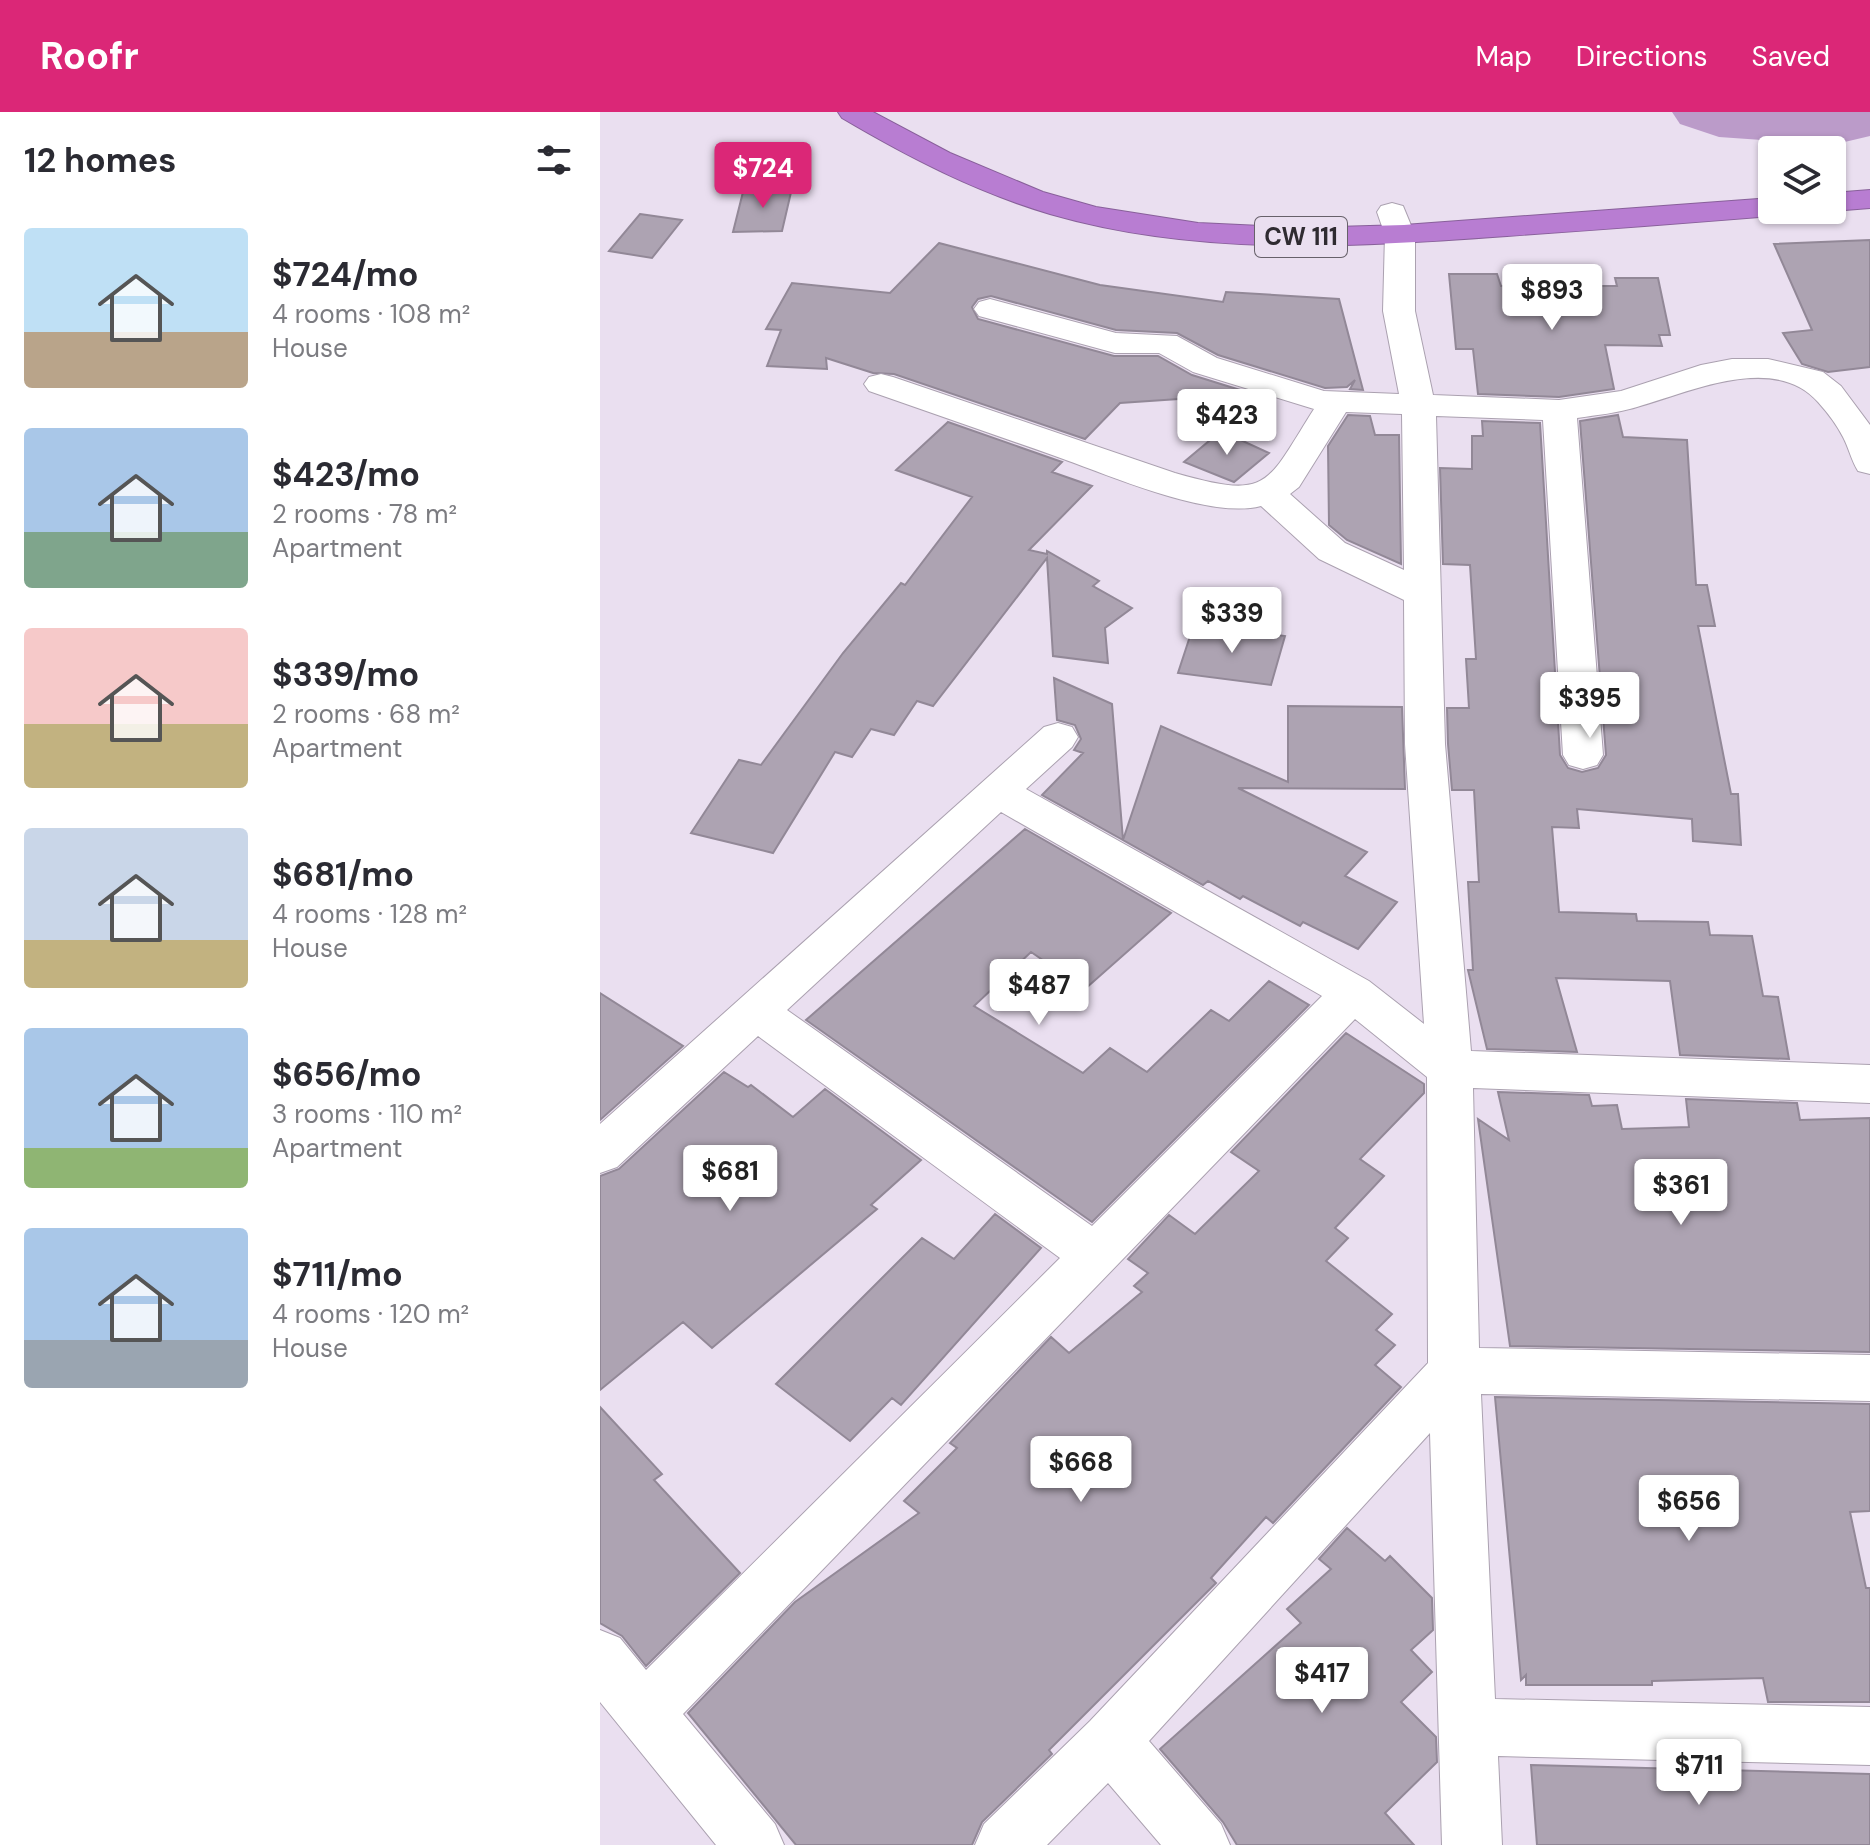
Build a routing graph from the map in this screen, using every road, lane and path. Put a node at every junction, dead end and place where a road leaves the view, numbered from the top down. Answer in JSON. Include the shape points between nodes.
{"nodes":[{"id":1,"x":852,"y":112,"type":"edge"},
{"id":2,"x":1870,"y":177,"type":"edge"},
{"id":3,"x":1846,"y":179,"type":"edge"},
{"id":4,"x":1758,"y":185,"type":"edge"},
{"id":5,"x":1164,"y":199,"type":"dead end"},
{"id":6,"x":1870,"y":199,"type":"edge"},
{"id":7,"x":1846,"y":201,"type":"edge"},
{"id":8,"x":1758,"y":208,"type":"edge"},
{"id":9,"x":1396,"y":224,"type":"junction"},
{"id":10,"x":990,"y":309,"type":"dead end"},
{"id":11,"x":881,"y":384,"type":"dead end"},
{"id":12,"x":1335,"y":402,"type":"junction"},
{"id":13,"x":1419,"y":407,"type":"junction"},
{"id":14,"x":1559,"y":410,"type":"junction"},
{"id":15,"x":1870,"y":463,"type":"edge"},
{"id":16,"x":1268,"y":493,"type":"junction"},
{"id":17,"x":1422,"y":594,"type":"junction"},
{"id":18,"x":1058,"y":737,"type":"dead end"},
{"id":19,"x":1583,"y":755,"type":"dead end"},
{"id":20,"x":998,"y":792,"type":"junction"},
{"id":21,"x":1353,"y":993,"type":"junction"},
{"id":22,"x":756,"y":1011,"type":"junction"},
{"id":23,"x":1450,"y":1069,"type":"junction"},
{"id":24,"x":1870,"y":1084,"type":"edge"},
{"id":25,"x":600,"y":1153,"type":"edge"},
{"id":26,"x":1094,"y":1255,"type":"junction"},
{"id":27,"x":1454,"y":1371,"type":"junction"},
{"id":28,"x":1870,"y":1378,"type":"edge"},
{"id":29,"x":600,"y":1658,"type":"edge"},
{"id":30,"x":644,"y":1713,"type":"junction"},
{"id":31,"x":1468,"y":1727,"type":"junction"},
{"id":32,"x":1870,"y":1736,"type":"edge"},
{"id":33,"x":1110,"y":1741,"type":"junction"},
{"id":34,"x":754,"y":1845,"type":"edge"},
{"id":35,"x":1005,"y":1845,"type":"edge"},
{"id":36,"x":1200,"y":1845,"type":"edge"},
{"id":37,"x":1472,"y":1845,"type":"edge"}],
"edges":[{"from":1,"to":9,"type":"highway","number":"CW 111","via":[[987,180],[1097,217],[1283,236]]},
{"from":2,"to":3,"type":"highway"},
{"from":4,"to":9,"type":"highway","number":"CW 111"},
{"from":5,"to":9,"type":"highway","number":"CW 111"},
{"from":6,"to":7,"type":"highway"},
{"from":8,"to":9,"type":"highway","number":"CW 111"},
{"from":9,"to":13,"type":"street","via":[[1399,311]]},
{"from":10,"to":12,"type":"street","via":[[1115,343],[1165,343],[1246,380]]},
{"from":11,"to":16,"type":"street","via":[[1215,496],[1245,499]]},
{"from":12,"to":13,"type":"street"},
{"from":12,"to":16,"type":"street","via":[[1287,479]]},
{"from":13,"to":14,"type":"street"},
{"from":13,"to":17,"type":"street"},
{"from":14,"to":15,"type":"street","via":[[1626,400],[1701,375],[1768,369],[1811,379],[1829,393],[1861,437]]},
{"from":14,"to":19,"type":"street"},
{"from":16,"to":17,"type":"street","via":[[1332,551]]},
{"from":17,"to":23,"type":"street","via":[[1425,744]]},
{"from":18,"to":20,"type":"street"},
{"from":20,"to":21,"type":"street"},
{"from":20,"to":22,"type":"street"},
{"from":21,"to":23,"type":"street"},
{"from":21,"to":26,"type":"street"},
{"from":22,"to":25,"type":"street"},
{"from":22,"to":26,"type":"street"},
{"from":23,"to":24,"type":"street"},
{"from":23,"to":27,"type":"street"},
{"from":26,"to":30,"type":"street"},
{"from":27,"to":28,"type":"street"},
{"from":27,"to":31,"type":"street"},
{"from":27,"to":33,"type":"street"},
{"from":29,"to":30,"type":"street"},
{"from":30,"to":34,"type":"street"},
{"from":31,"to":32,"type":"street"},
{"from":31,"to":37,"type":"street"},
{"from":33,"to":35,"type":"street"},
{"from":33,"to":36,"type":"street"}]}
